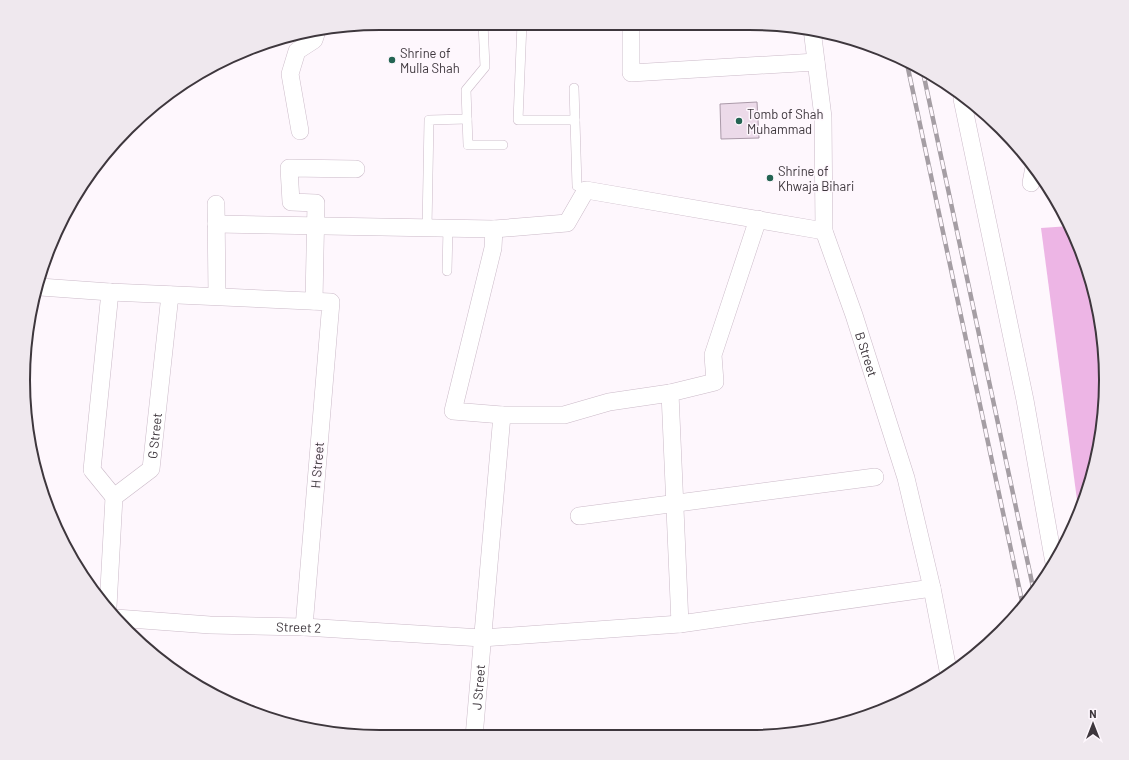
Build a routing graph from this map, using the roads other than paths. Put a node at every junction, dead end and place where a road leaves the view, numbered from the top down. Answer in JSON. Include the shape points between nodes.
{"nodes":[{"id":1,"x":483,"y":30,"type":"edge"},
{"id":2,"x":522,"y":30,"type":"edge"},
{"id":3,"x":631,"y":30,"type":"edge"},
{"id":4,"x":315,"y":36,"type":"edge"},
{"id":5,"x":813,"y":36,"type":"edge"},
{"id":6,"x":816,"y":62,"type":"junction"},
{"id":7,"x":574,"y":88,"type":"dead end"},
{"id":8,"x":963,"y":103,"type":"edge"},
{"id":9,"x":467,"y":118,"type":"junction"},
{"id":10,"x":575,"y":120,"type":"junction"},
{"id":11,"x":300,"y":130,"type":"dead end"},
{"id":12,"x":503,"y":145,"type":"dead end"},
{"id":13,"x":356,"y":169,"type":"dead end"},
{"id":14,"x":586,"y":190,"type":"junction"},
{"id":15,"x":216,"y":204,"type":"dead end"},
{"id":16,"x":758,"y":219,"type":"junction"},
{"id":17,"x":216,"y":224,"type":"junction"},
{"id":18,"x":316,"y":226,"type":"junction"},
{"id":19,"x":427,"y":228,"type":"junction"},
{"id":20,"x":448,"y":228,"type":"junction"},
{"id":21,"x":494,"y":229,"type":"junction"},
{"id":22,"x":824,"y":231,"type":"junction"},
{"id":23,"x":446,"y":271,"type":"dead end"},
{"id":24,"x":43,"y":287,"type":"edge"},
{"id":25,"x":110,"y":292,"type":"junction"},
{"id":26,"x":170,"y":295,"type":"junction"},
{"id":27,"x":217,"y":296,"type":"junction"},
{"id":28,"x":314,"y":301,"type":"junction"},
{"id":29,"x":670,"y":393,"type":"junction"},
{"id":30,"x":502,"y":415,"type":"junction"},
{"id":31,"x":875,"y":477,"type":"dead end"},
{"id":32,"x":114,"y":497,"type":"junction"},
{"id":33,"x":675,"y":503,"type":"junction"},
{"id":34,"x":579,"y":516,"type":"dead end"},
{"id":35,"x":1052,"y":554,"type":"edge"},
{"id":36,"x":932,"y":588,"type":"junction"},
{"id":37,"x":108,"y":601,"type":"edge"},
{"id":38,"x":125,"y":619,"type":"edge"},
{"id":39,"x":680,"y":624,"type":"junction"},
{"id":40,"x":304,"y":627,"type":"junction"},
{"id":41,"x":482,"y":638,"type":"junction"},
{"id":42,"x":948,"y":668,"type":"edge"},
{"id":43,"x":475,"y":730,"type":"edge"}],
"edges":[{"from":1,"to":9,"type":"lane","via":[[485,67],[466,90]]},
{"from":2,"to":10,"type":"lane","via":[[518,120]]},
{"from":3,"to":6,"type":"street","via":[[631,73]]},
{"from":4,"to":11,"type":"street","via":[[314,40],[297,51],[290,74]]},
{"from":5,"to":6,"type":"street","name":"B Street"},
{"from":6,"to":22,"type":"street","name":"B Street","via":[[823,117]]},
{"from":7,"to":10,"type":"lane"},
{"from":8,"to":35,"type":"street","via":[[1025,400]]},
{"from":9,"to":12,"type":"lane","via":[[468,145]]},
{"from":9,"to":19,"type":"lane","via":[[429,120]]},
{"from":10,"to":14,"type":"lane","via":[[577,186]]},
{"from":13,"to":18,"type":"street","via":[[289,168],[291,202],[316,203]]},
{"from":14,"to":16,"type":"street"},
{"from":14,"to":21,"type":"street","via":[[567,223]]},
{"from":15,"to":17,"type":"street"},
{"from":16,"to":22,"type":"street"},
{"from":16,"to":29,"type":"street","via":[[713,355],[715,382]]},
{"from":17,"to":18,"type":"street"},
{"from":17,"to":27,"type":"street"},
{"from":18,"to":19,"type":"street"},
{"from":18,"to":28,"type":"street"},
{"from":19,"to":20,"type":"street"},
{"from":20,"to":21,"type":"street"},
{"from":20,"to":23,"type":"lane"},
{"from":21,"to":30,"type":"street","via":[[493,248],[454,411]]},
{"from":22,"to":36,"type":"street","name":"B Street","via":[[854,315],[906,478]]},
{"from":24,"to":25,"type":"street"},
{"from":25,"to":26,"type":"street"},
{"from":25,"to":32,"type":"street","via":[[92,470]]},
{"from":26,"to":27,"type":"street"},
{"from":26,"to":32,"type":"street","name":"G Street","via":[[151,469]]},
{"from":27,"to":28,"type":"street"},
{"from":28,"to":40,"type":"street","name":"H Street","via":[[331,302]]},
{"from":29,"to":30,"type":"street","via":[[608,402],[564,415]]},
{"from":29,"to":33,"type":"street"},
{"from":30,"to":41,"type":"street","name":"J Street"},
{"from":31,"to":33,"type":"street"},
{"from":32,"to":37,"type":"street"},
{"from":33,"to":34,"type":"street"},
{"from":33,"to":39,"type":"street"},
{"from":36,"to":39,"type":"street","name":"Street 2"},
{"from":36,"to":42,"type":"street","name":"B Street"},
{"from":38,"to":40,"type":"street","name":"Street 2","via":[[210,625]]},
{"from":39,"to":41,"type":"street","name":"Street 2"},
{"from":40,"to":41,"type":"street","name":"Street 2"},
{"from":41,"to":43,"type":"street","name":"J Street"}]}
